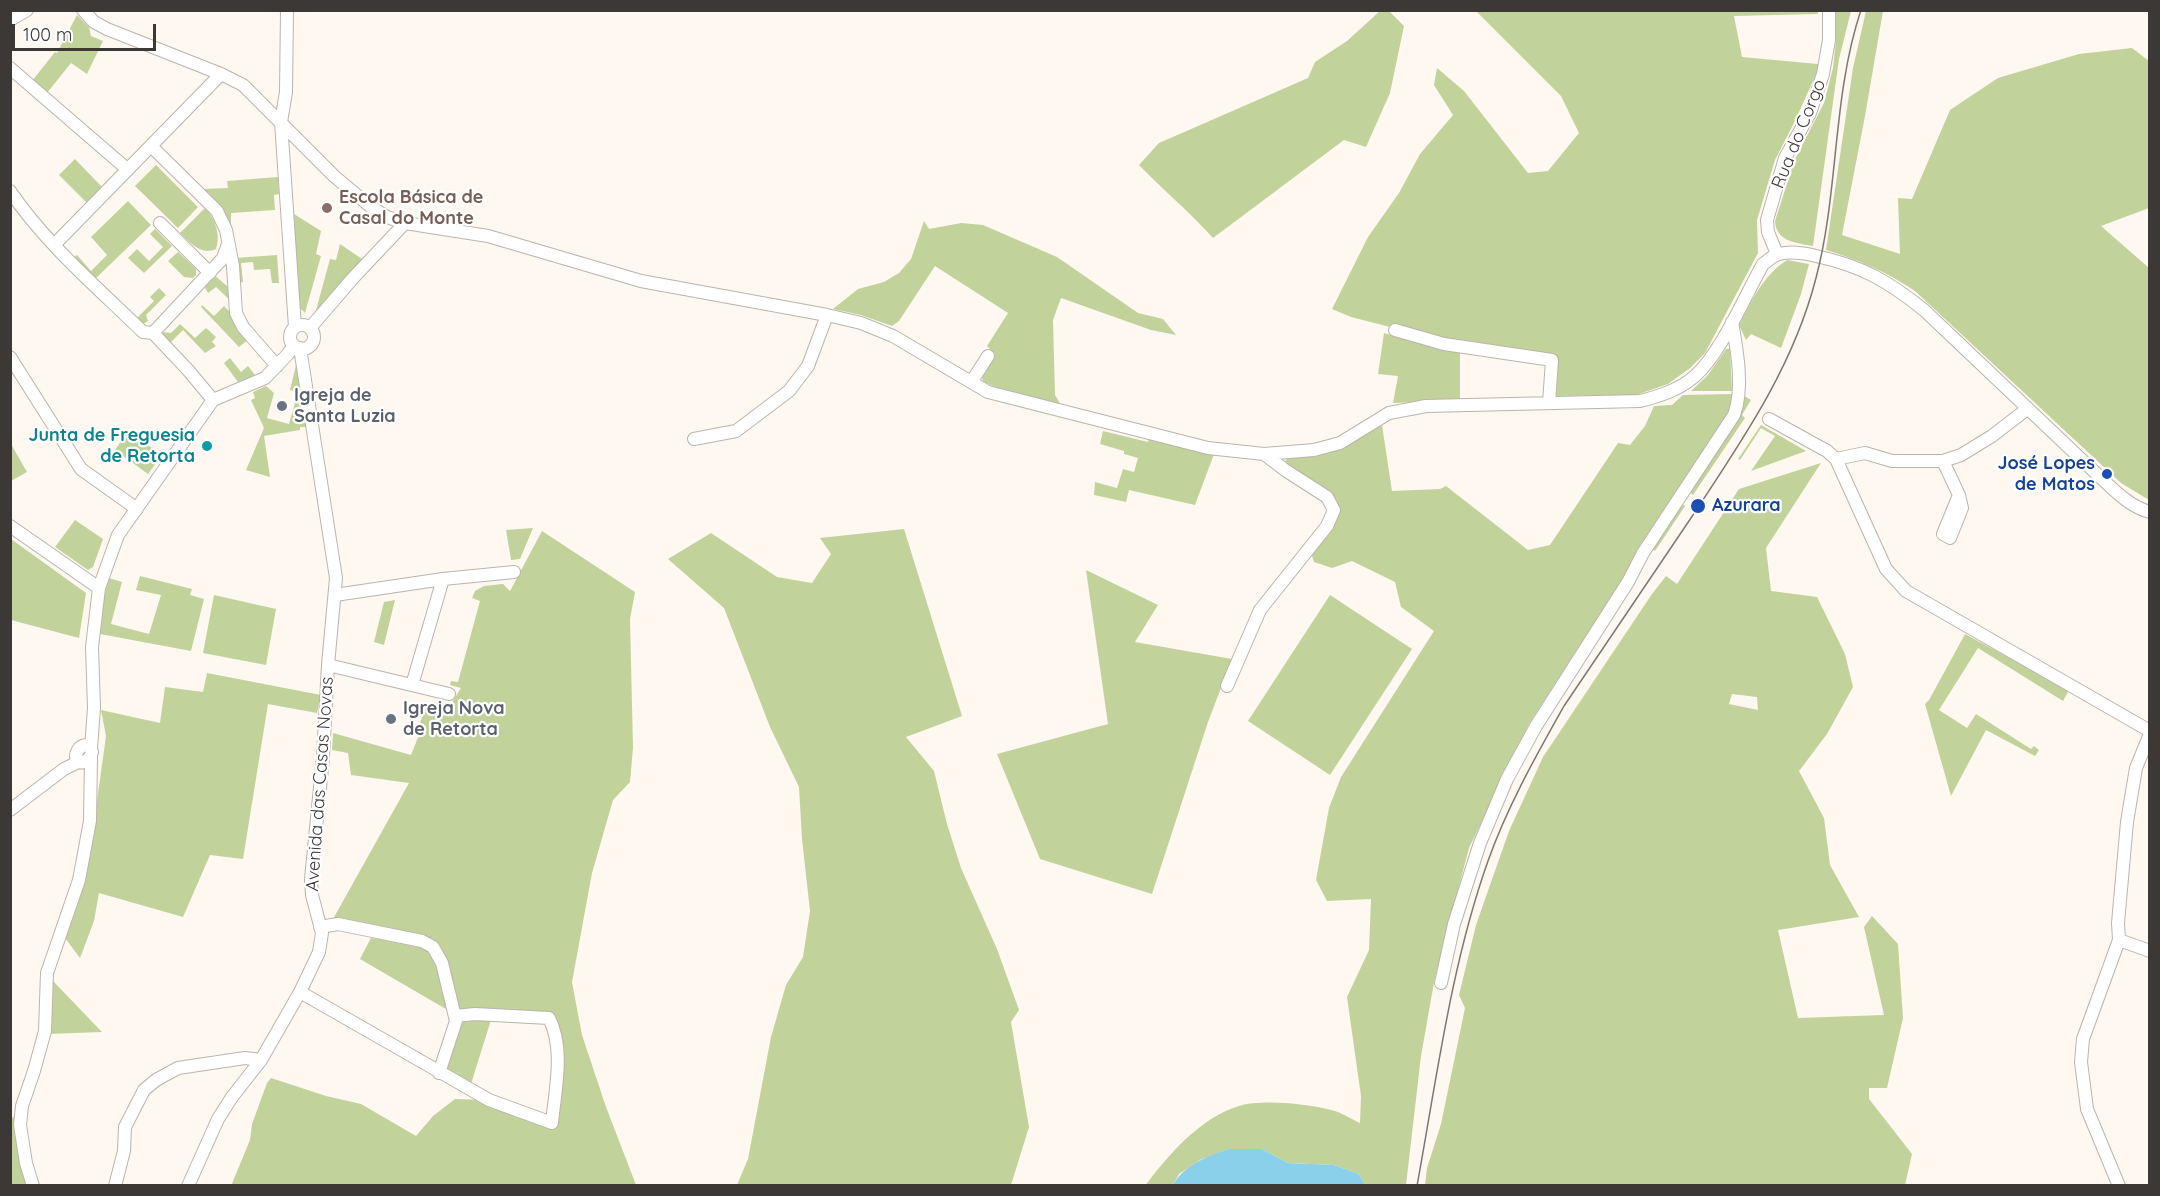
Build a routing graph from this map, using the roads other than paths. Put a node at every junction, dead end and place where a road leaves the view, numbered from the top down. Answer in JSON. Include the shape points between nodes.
{"nodes":[{"id":1,"x":27,"y":10,"type":"edge"},
{"id":2,"x":83,"y":10,"type":"edge"},
{"id":3,"x":287,"y":10,"type":"edge"},
{"id":4,"x":1829,"y":10,"type":"edge"},
{"id":5,"x":10,"y":20,"type":"edge"},
{"id":6,"x":10,"y":68,"type":"edge"},
{"id":7,"x":221,"y":74,"type":"junction"},
{"id":8,"x":281,"y":122,"type":"junction"},
{"id":9,"x":150,"y":146,"type":"junction"},
{"id":10,"x":127,"y":169,"type":"junction"},
{"id":11,"x":10,"y":191,"type":"edge"},
{"id":12,"x":160,"y":223,"type":"dead end"},
{"id":13,"x":405,"y":223,"type":"junction"},
{"id":14,"x":228,"y":244,"type":"junction"},
{"id":15,"x":54,"y":245,"type":"junction"},
{"id":16,"x":1777,"y":254,"type":"junction"},
{"id":17,"x":210,"y":273,"type":"junction"},
{"id":18,"x":827,"y":315,"type":"junction"},
{"id":19,"x":1732,"y":322,"type":"junction"},
{"id":20,"x":296,"y":327,"type":"junction"},
{"id":21,"x":310,"y":328,"type":"junction"},
{"id":22,"x":1395,"y":330,"type":"dead end"},
{"id":23,"x":153,"y":333,"type":"junction"},
{"id":24,"x":297,"y":346,"type":"junction"},
{"id":25,"x":988,"y":356,"type":"dead end"},
{"id":26,"x":10,"y":357,"type":"edge"},
{"id":27,"x":277,"y":366,"type":"junction"},
{"id":28,"x":972,"y":381,"type":"junction"},
{"id":29,"x":213,"y":400,"type":"junction"},
{"id":30,"x":1549,"y":403,"type":"junction"},
{"id":31,"x":2027,"y":409,"type":"junction"},
{"id":32,"x":1769,"y":419,"type":"dead end"},
{"id":33,"x":694,"y":439,"type":"dead end"},
{"id":34,"x":1264,"y":454,"type":"junction"},
{"id":35,"x":1836,"y":459,"type":"junction"},
{"id":36,"x":1943,"y":461,"type":"junction"},
{"id":37,"x":1959,"y":495,"type":"dead end"},
{"id":38,"x":137,"y":509,"type":"junction"},
{"id":39,"x":2150,"y":513,"type":"edge"},
{"id":40,"x":10,"y":526,"type":"edge"},
{"id":41,"x":514,"y":572,"type":"dead end"},
{"id":42,"x":443,"y":579,"type":"junction"},
{"id":43,"x":99,"y":588,"type":"junction"},
{"id":44,"x":335,"y":596,"type":"junction"},
{"id":45,"x":328,"y":665,"type":"junction"},
{"id":46,"x":412,"y":685,"type":"junction"},
{"id":47,"x":1227,"y":686,"type":"dead end"},
{"id":48,"x":449,"y":694,"type":"dead end"},
{"id":49,"x":2150,"y":732,"type":"edge"},
{"id":50,"x":83,"y":755,"type":"junction"},
{"id":51,"x":10,"y":810,"type":"edge"},
{"id":52,"x":320,"y":927,"type":"junction"},
{"id":53,"x":2119,"y":940,"type":"junction"},
{"id":54,"x":2150,"y":951,"type":"edge"},
{"id":55,"x":1441,"y":983,"type":"dead end"},
{"id":56,"x":300,"y":992,"type":"junction"},
{"id":57,"x":455,"y":1016,"type":"junction"},
{"id":58,"x":261,"y":1060,"type":"junction"},
{"id":59,"x":439,"y":1073,"type":"junction"},
{"id":60,"x":33,"y":1185,"type":"edge"},
{"id":61,"x":115,"y":1185,"type":"edge"},
{"id":62,"x":188,"y":1185,"type":"edge"},
{"id":63,"x":2119,"y":1185,"type":"edge"}],
"edges":[{"from":1,"to":5,"type":"street"},
{"from":2,"to":7,"type":"street","via":[[107,29]]},
{"from":3,"to":8,"type":"street","via":[[286,92]]},
{"from":4,"to":16,"type":"street","name":"Rua do Corgo","via":[[1823,74],[1810,113],[1785,158],[1767,220]]},
{"from":6,"to":10,"type":"street"},
{"from":7,"to":8,"type":"street","via":[[243,85]]},
{"from":7,"to":9,"type":"street"},
{"from":8,"to":13,"type":"street","via":[[371,207]]},
{"from":8,"to":20,"type":"street"},
{"from":9,"to":10,"type":"street"},
{"from":9,"to":14,"type":"street","via":[[217,211]]},
{"from":10,"to":15,"type":"street"},
{"from":11,"to":15,"type":"street"},
{"from":12,"to":17,"type":"street"},
{"from":13,"to":18,"type":"street","via":[[488,236],[641,281]]},
{"from":13,"to":21,"type":"street"},
{"from":14,"to":17,"type":"street"},
{"from":14,"to":27,"type":"street","via":[[237,313],[243,327]]},
{"from":15,"to":23,"type":"street","via":[[143,332]]},
{"from":16,"to":19,"type":"street","via":[[1763,264]]},
{"from":16,"to":31,"type":"street","via":[[1793,252],[1837,260],[1870,272],[1901,291]]},
{"from":17,"to":23,"type":"street"},
{"from":18,"to":28,"type":"street","via":[[893,336]]},
{"from":18,"to":33,"type":"street","via":[[808,366],[789,390],[736,431]]},
{"from":19,"to":30,"type":"street","via":[[1711,359],[1695,376],[1669,393],[1641,401]]},
{"from":19,"to":55,"type":"street","via":[[1738,362],[1738,404],[1734,415],[1643,553],[1512,770],[1480,843],[1454,924]]},
{"from":20,"to":21,"type":"street"},
{"from":20,"to":24,"type":"street","via":[[291,333]]},
{"from":21,"to":24,"type":"street","via":[[312,342],[307,347]]},
{"from":22,"to":30,"type":"street","via":[[1444,344],[1552,360]]},
{"from":23,"to":29,"type":"street"},
{"from":24,"to":27,"type":"street"},
{"from":24,"to":44,"type":"street","name":"Avenida das Casas Novas","via":[[334,562]]},
{"from":25,"to":28,"type":"street"},
{"from":26,"to":38,"type":"street","via":[[81,469]]},
{"from":27,"to":29,"type":"street","via":[[256,383]]},
{"from":28,"to":34,"type":"street","via":[[988,392],[1208,448]]},
{"from":29,"to":38,"type":"street"},
{"from":30,"to":34,"type":"street","via":[[1426,406],[1389,413],[1340,443],[1314,450]]},
{"from":31,"to":36,"type":"street","via":[[1992,436]]},
{"from":31,"to":39,"type":"street","via":[[2118,494]]},
{"from":32,"to":35,"type":"street","via":[[1827,450]]},
{"from":34,"to":47,"type":"street","via":[[1328,497],[1334,510],[1327,526],[1260,610]]},
{"from":35,"to":36,"type":"street","via":[[1865,453],[1892,461]]},
{"from":35,"to":49,"type":"street","via":[[1886,569],[1906,591]]},
{"from":36,"to":37,"type":"street"},
{"from":38,"to":43,"type":"street","via":[[118,535]]},
{"from":40,"to":43,"type":"street"},
{"from":41,"to":42,"type":"street"},
{"from":42,"to":44,"type":"street"},
{"from":42,"to":46,"type":"street"},
{"from":43,"to":50,"type":"street","via":[[92,647],[94,708]]},
{"from":44,"to":45,"type":"street","name":"Avenida das Casas Novas"},
{"from":45,"to":46,"type":"street"},
{"from":45,"to":52,"type":"street","name":"Avenida das Casas Novas","via":[[311,879]]},
{"from":46,"to":48,"type":"street"},
{"from":49,"to":53,"type":"street","via":[[2136,768],[2127,822]]},
{"from":50,"to":51,"type":"street"},
{"from":50,"to":60,"type":"street","via":[[92,777],[90,821],[79,880],[47,973],[45,1031],[22,1106],[23,1144]]},
{"from":52,"to":56,"type":"street","name":"Avenida das Casas Novas","via":[[320,952]]},
{"from":52,"to":57,"type":"street","via":[[338,924],[422,940],[442,963]]},
{"from":53,"to":54,"type":"street"},
{"from":53,"to":63,"type":"street","via":[[2083,1039],[2081,1062],[2087,1108]]},
{"from":56,"to":58,"type":"street","name":"Avenida das Casas Novas"},
{"from":56,"to":59,"type":"street"},
{"from":57,"to":59,"type":"street"},
{"from":57,"to":59,"type":"street","via":[[549,1018],[554,1026],[558,1058],[552,1123],[489,1100]]},
{"from":58,"to":61,"type":"street","via":[[245,1058],[178,1068],[144,1090],[125,1127],[124,1151]]},
{"from":58,"to":62,"type":"street","name":"Avenida das Casas Novas","via":[[225,1107]]}]}
